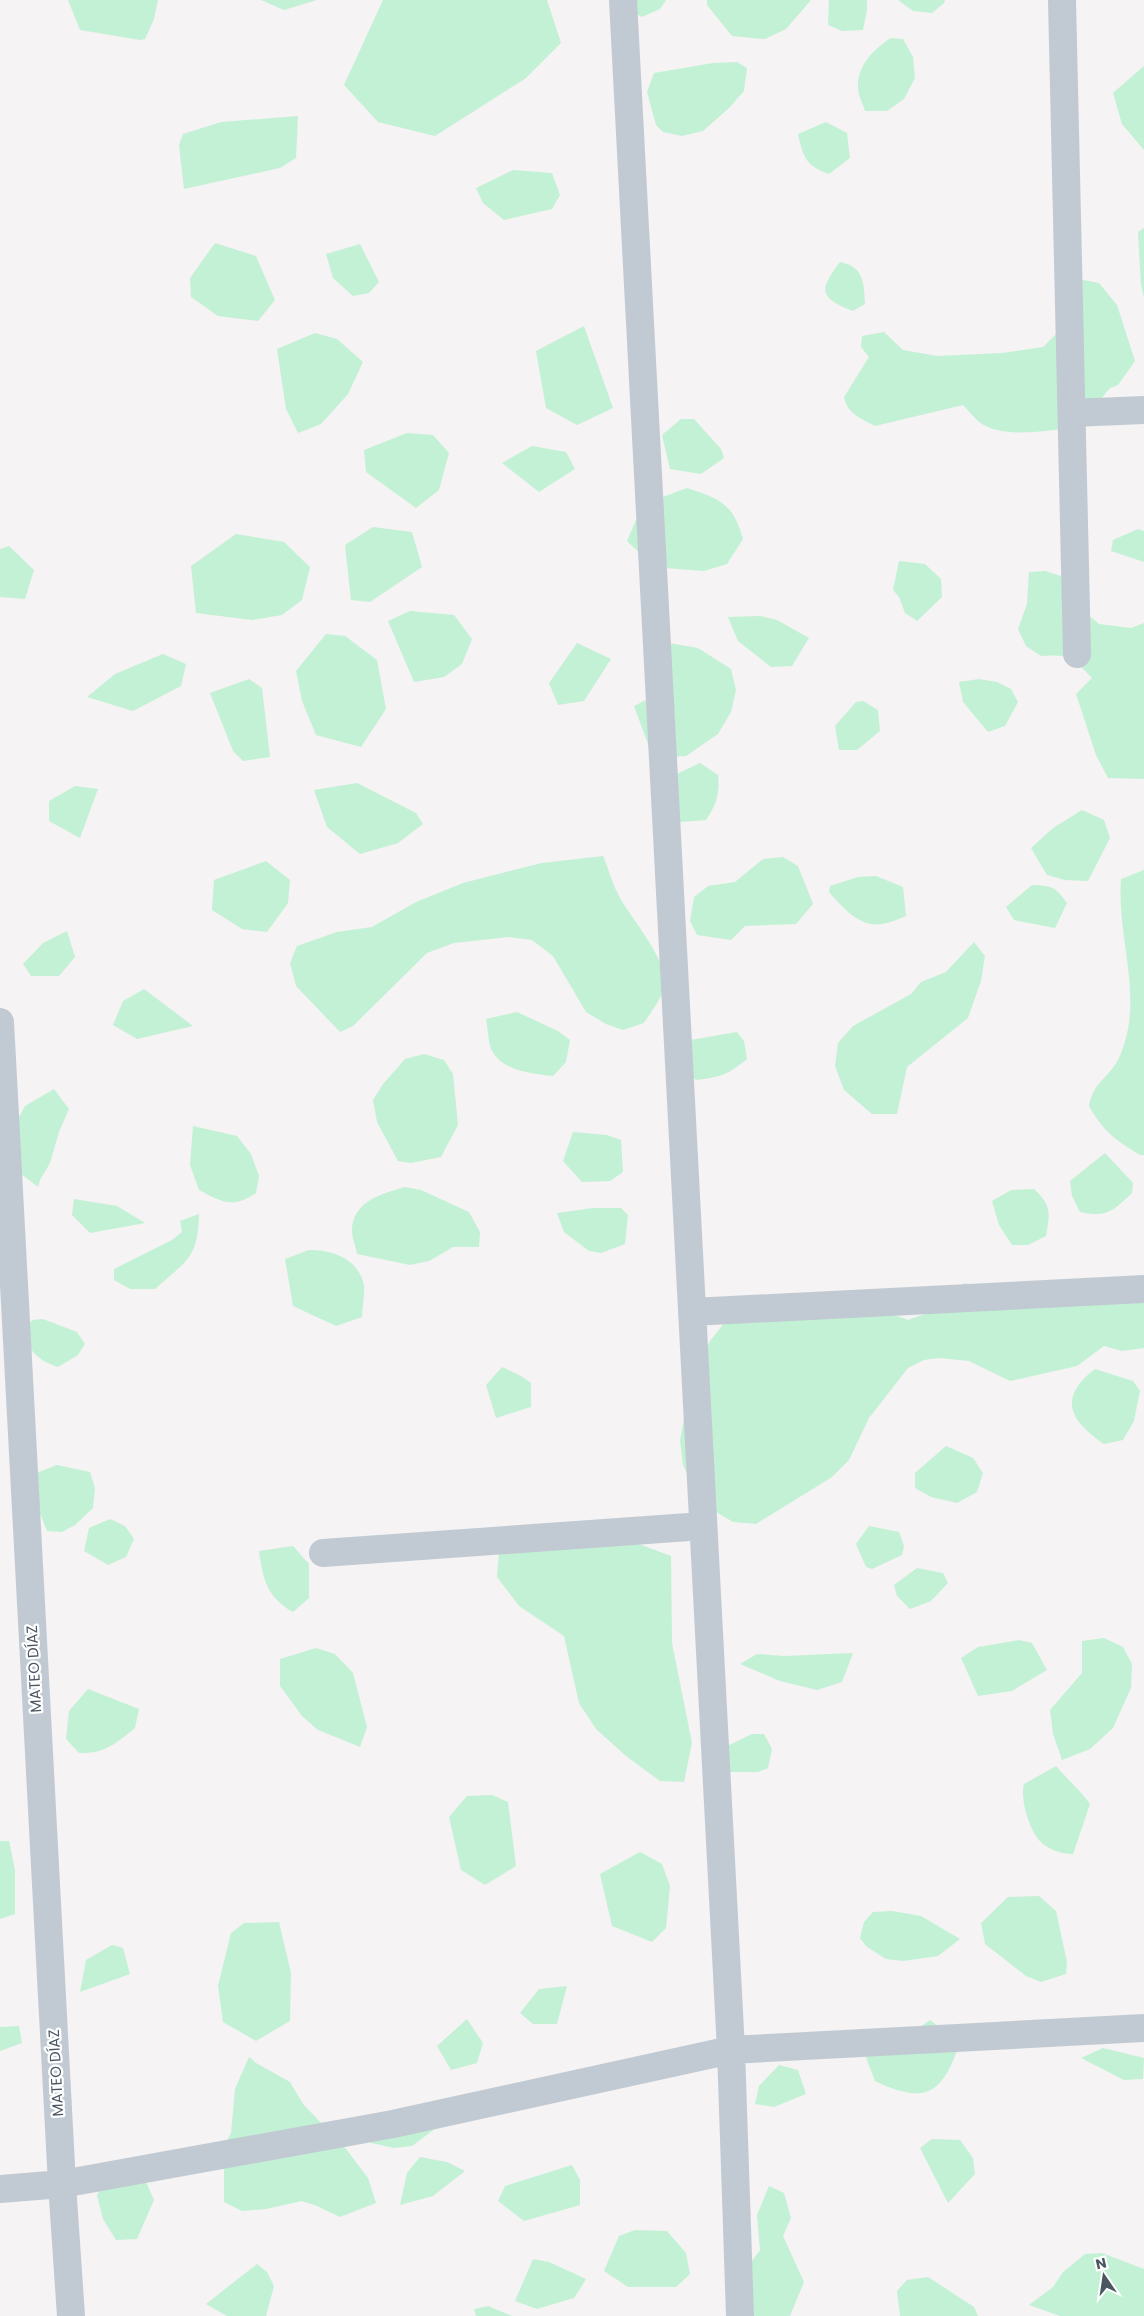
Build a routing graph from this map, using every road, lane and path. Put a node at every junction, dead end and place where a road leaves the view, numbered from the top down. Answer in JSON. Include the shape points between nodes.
{"nodes":[{"id":1,"x":623,"y":0,"type":"edge"},
{"id":2,"x":1062,"y":0,"type":"edge"},
{"id":3,"x":1144,"y":410,"type":"edge"},
{"id":4,"x":1072,"y":413,"type":"junction"},
{"id":5,"x":1077,"y":654,"type":"dead end"},
{"id":6,"x":0,"y":1022,"type":"edge"},
{"id":7,"x":1144,"y":1289,"type":"edge"},
{"id":8,"x":692,"y":1312,"type":"junction"},
{"id":9,"x":703,"y":1526,"type":"junction"},
{"id":10,"x":324,"y":1553,"type":"dead end"},
{"id":11,"x":1144,"y":2028,"type":"edge"},
{"id":12,"x":731,"y":2050,"type":"junction"},
{"id":13,"x":62,"y":2184,"type":"junction"},
{"id":14,"x":0,"y":2189,"type":"edge"},
{"id":15,"x":71,"y":2316,"type":"edge"},
{"id":16,"x":740,"y":2316,"type":"edge"}],
"edges":[{"from":1,"to":8,"type":"street"},
{"from":2,"to":4,"type":"street"},
{"from":3,"to":4,"type":"street"},
{"from":4,"to":5,"type":"street"},
{"from":6,"to":13,"type":"street","name":"MATEO DÍAZ"},
{"from":7,"to":8,"type":"street"},
{"from":8,"to":9,"type":"street"},
{"from":9,"to":10,"type":"street"},
{"from":9,"to":12,"type":"street"},
{"from":11,"to":12,"type":"street"},
{"from":12,"to":13,"type":"street","via":[[393,2124]]},
{"from":12,"to":16,"type":"street"},
{"from":13,"to":14,"type":"street"},
{"from":13,"to":15,"type":"street","name":"MATEO DÍAZ"}]}
